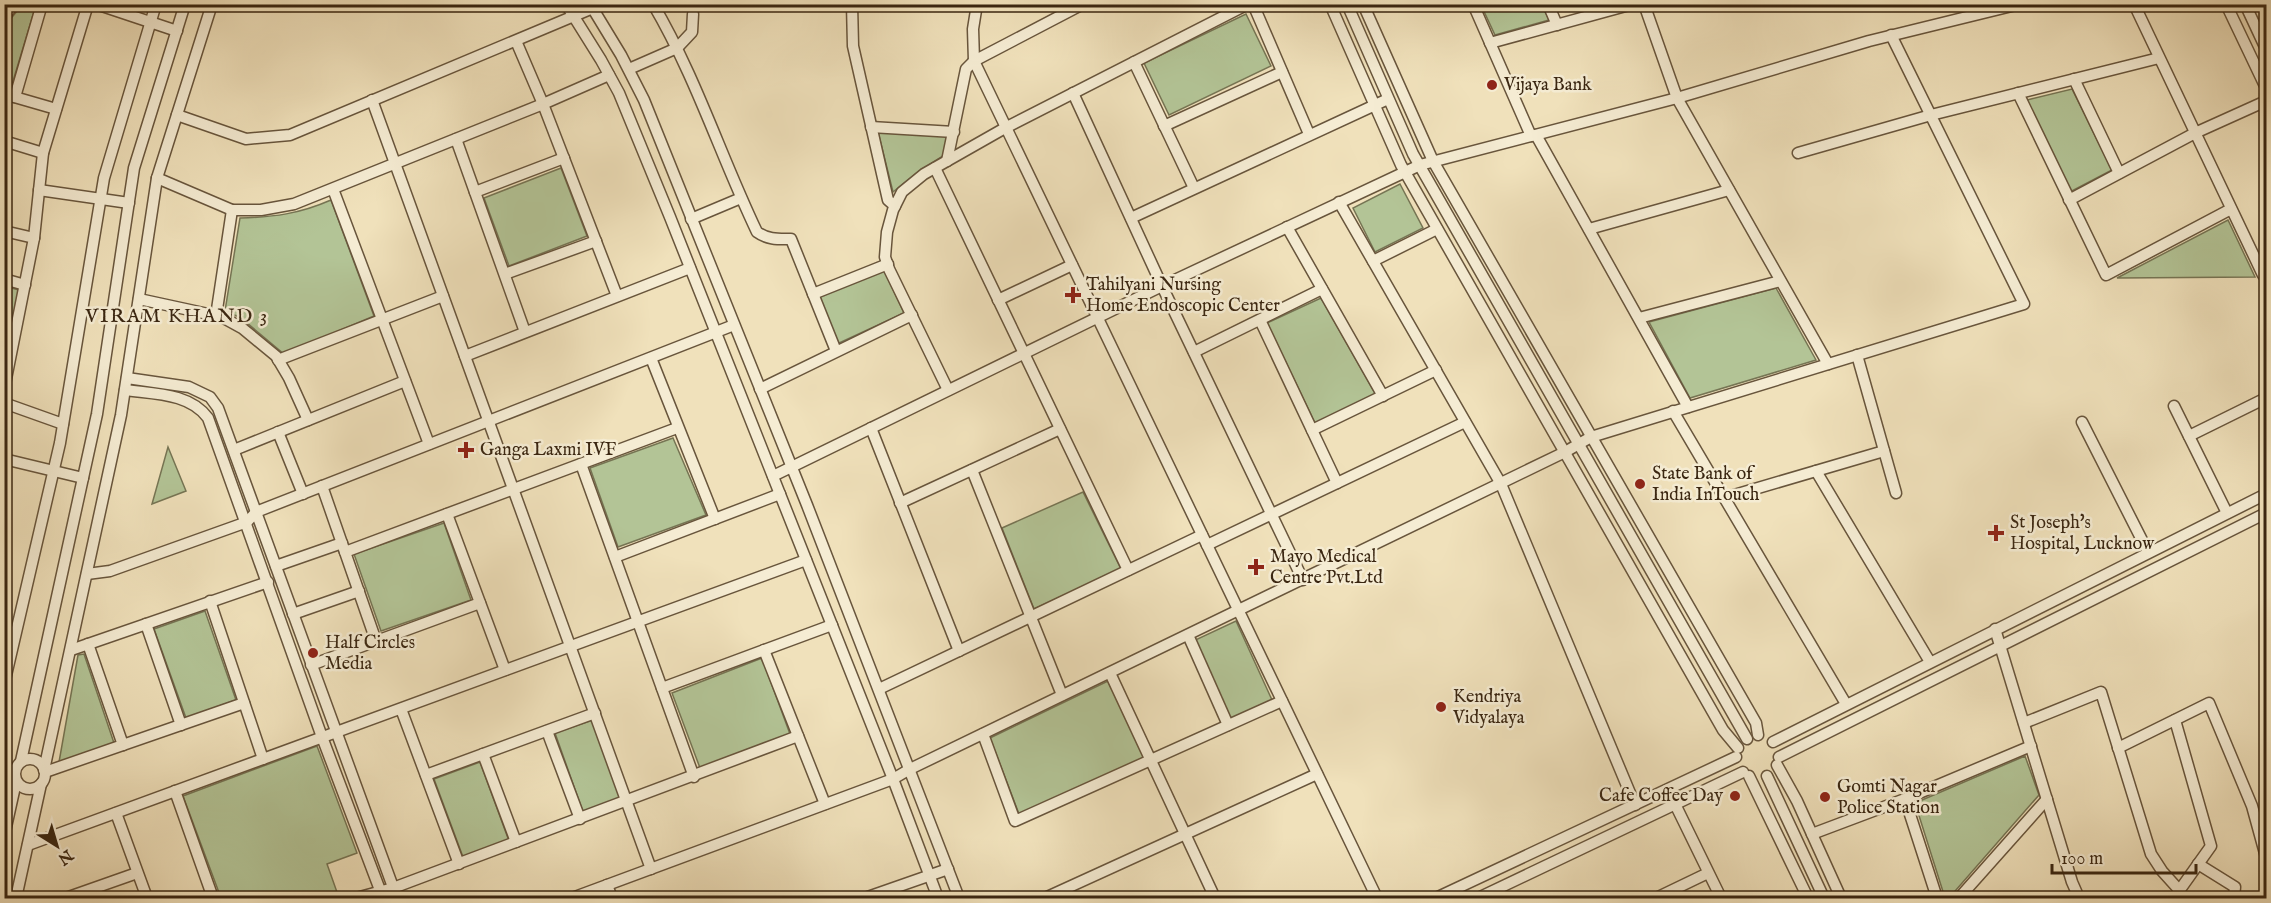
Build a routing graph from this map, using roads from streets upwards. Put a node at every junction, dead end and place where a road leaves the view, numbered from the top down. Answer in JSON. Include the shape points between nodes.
{"nodes":[{"id":1,"x":14,"y":4,"type":"edge"},
{"id":2,"x":42,"y":4,"type":"edge"},
{"id":3,"x":88,"y":4,"type":"edge"},
{"id":4,"x":96,"y":4,"type":"edge"},
{"id":5,"x":156,"y":4,"type":"edge"},
{"id":6,"x":185,"y":4,"type":"edge"},
{"id":7,"x":212,"y":4,"type":"edge"},
{"id":8,"x":566,"y":4,"type":"edge"},
{"id":9,"x":653,"y":4,"type":"edge"},
{"id":10,"x":852,"y":4,"type":"edge"},
{"id":11,"x":977,"y":4,"type":"edge"},
{"id":12,"x":1083,"y":4,"type":"edge"},
{"id":13,"x":1248,"y":4,"type":"edge"},
{"id":14,"x":1253,"y":4,"type":"edge"},
{"id":15,"x":1330,"y":4,"type":"edge"},
{"id":16,"x":1347,"y":4,"type":"edge"},
{"id":17,"x":1364,"y":4,"type":"edge"},
{"id":18,"x":1473,"y":4,"type":"edge"},
{"id":19,"x":1548,"y":4,"type":"edge"},
{"id":20,"x":1633,"y":4,"type":"edge"},
{"id":21,"x":1644,"y":4,"type":"edge"},
{"id":22,"x":2020,"y":4,"type":"edge"},
{"id":23,"x":2134,"y":4,"type":"edge"},
{"id":24,"x":2226,"y":4,"type":"edge"},
{"id":25,"x":2245,"y":4,"type":"edge"},
{"id":26,"x":591,"y":6,"type":"edge"},
{"id":27,"x":693,"y":14,"type":"dead end"},
{"id":28,"x":574,"y":16,"type":"junction"},
{"id":29,"x":4,"y":17,"type":"edge"},
{"id":30,"x":150,"y":23,"type":"junction"},
{"id":31,"x":1557,"y":25,"type":"junction"},
{"id":32,"x":177,"y":31,"type":"junction"},
{"id":33,"x":1891,"y":35,"type":"junction"},
{"id":34,"x":516,"y":41,"type":"junction"},
{"id":35,"x":1490,"y":43,"type":"junction"},
{"id":36,"x":677,"y":48,"type":"junction"},
{"id":37,"x":2266,"y":49,"type":"edge"},
{"id":38,"x":2159,"y":58,"type":"junction"},
{"id":39,"x":974,"y":61,"type":"junction"},
{"id":40,"x":1134,"y":62,"type":"junction"},
{"id":41,"x":628,"y":69,"type":"junction"},
{"id":42,"x":1282,"y":72,"type":"junction"},
{"id":43,"x":609,"y":75,"type":"junction"},
{"id":44,"x":2074,"y":79,"type":"junction"},
{"id":45,"x":2266,"y":88,"type":"edge"},
{"id":46,"x":1074,"y":93,"type":"junction"},
{"id":47,"x":2018,"y":93,"type":"junction"},
{"id":48,"x":10,"y":95,"type":"edge"},
{"id":49,"x":1677,"y":98,"type":"junction"},
{"id":50,"x":1389,"y":99,"type":"junction"},
{"id":51,"x":372,"y":100,"type":"junction"},
{"id":52,"x":2266,"y":101,"type":"edge"},
{"id":53,"x":543,"y":104,"type":"junction"},
{"id":54,"x":1374,"y":105,"type":"junction"},
{"id":55,"x":56,"y":109,"type":"junction"},
{"id":56,"x":177,"y":115,"type":"junction"},
{"id":57,"x":1931,"y":115,"type":"junction"},
{"id":58,"x":1164,"y":126,"type":"junction"},
{"id":59,"x":871,"y":127,"type":"junction"},
{"id":60,"x":1005,"y":128,"type":"junction"},
{"id":61,"x":954,"y":132,"type":"junction"},
{"id":62,"x":2195,"y":133,"type":"junction"},
{"id":63,"x":1309,"y":134,"type":"junction"},
{"id":64,"x":1533,"y":135,"type":"junction"},
{"id":65,"x":456,"y":139,"type":"junction"},
{"id":66,"x":4,"y":141,"type":"edge"},
{"id":67,"x":44,"y":153,"type":"junction"},
{"id":68,"x":1798,"y":153,"type":"dead end"},
{"id":69,"x":564,"y":158,"type":"junction"},
{"id":70,"x":947,"y":161,"type":"junction"},
{"id":71,"x":1433,"y":161,"type":"junction"},
{"id":72,"x":395,"y":164,"type":"junction"},
{"id":73,"x":1420,"y":165,"type":"junction"},
{"id":74,"x":935,"y":168,"type":"junction"},
{"id":75,"x":1404,"y":171,"type":"junction"},
{"id":76,"x":2119,"y":173,"type":"junction"},
{"id":77,"x":157,"y":178,"type":"junction"},
{"id":78,"x":1194,"y":188,"type":"junction"},
{"id":79,"x":333,"y":189,"type":"junction"},
{"id":80,"x":39,"y":190,"type":"junction"},
{"id":81,"x":1729,"y":190,"type":"junction"},
{"id":82,"x":475,"y":192,"type":"junction"},
{"id":83,"x":100,"y":198,"type":"junction"},
{"id":84,"x":741,"y":198,"type":"junction"},
{"id":85,"x":2069,"y":200,"type":"junction"},
{"id":86,"x":129,"y":202,"type":"junction"},
{"id":87,"x":1340,"y":202,"type":"junction"},
{"id":88,"x":895,"y":206,"type":"junction"},
{"id":89,"x":2231,"y":209,"type":"junction"},
{"id":90,"x":232,"y":210,"type":"junction"},
{"id":91,"x":1131,"y":218,"type":"junction"},
{"id":92,"x":691,"y":219,"type":"junction"},
{"id":93,"x":1287,"y":227,"type":"junction"},
{"id":94,"x":1437,"y":229,"type":"junction"},
{"id":95,"x":1589,"y":229,"type":"junction"},
{"id":96,"x":4,"y":231,"type":"edge"},
{"id":97,"x":34,"y":238,"type":"junction"},
{"id":98,"x":596,"y":241,"type":"junction"},
{"id":99,"x":1373,"y":261,"type":"junction"},
{"id":100,"x":888,"y":264,"type":"junction"},
{"id":101,"x":1072,"y":265,"type":"junction"},
{"id":102,"x":690,"y":268,"type":"junction"},
{"id":103,"x":505,"y":274,"type":"junction"},
{"id":104,"x":2263,"y":275,"type":"dead end"},
{"id":105,"x":4,"y":279,"type":"edge"},
{"id":106,"x":1780,"y":281,"type":"junction"},
{"id":107,"x":25,"y":285,"type":"junction"},
{"id":108,"x":1162,"y":286,"type":"junction"},
{"id":109,"x":1322,"y":289,"type":"junction"},
{"id":110,"x":813,"y":294,"type":"junction"},
{"id":111,"x":443,"y":296,"type":"junction"},
{"id":112,"x":617,"y":296,"type":"junction"},
{"id":113,"x":139,"y":299,"type":"junction"},
{"id":114,"x":998,"y":300,"type":"junction"},
{"id":115,"x":912,"y":315,"type":"junction"},
{"id":116,"x":216,"y":316,"type":"junction"},
{"id":117,"x":1097,"y":318,"type":"junction"},
{"id":118,"x":1639,"y":318,"type":"junction"},
{"id":119,"x":382,"y":320,"type":"junction"},
{"id":120,"x":1260,"y":320,"type":"junction"},
{"id":121,"x":734,"y":325,"type":"junction"},
{"id":122,"x":525,"y":332,"type":"junction"},
{"id":123,"x":716,"y":332,"type":"junction"},
{"id":124,"x":836,"y":351,"type":"junction"},
{"id":125,"x":1194,"y":352,"type":"junction"},
{"id":126,"x":1024,"y":354,"type":"junction"},
{"id":127,"x":1857,"y":355,"type":"junction"},
{"id":128,"x":465,"y":356,"type":"junction"},
{"id":129,"x":7,"y":358,"type":"edge"},
{"id":130,"x":651,"y":358,"type":"junction"},
{"id":131,"x":278,"y":360,"type":"junction"},
{"id":132,"x":1828,"y":364,"type":"junction"},
{"id":133,"x":1436,"y":370,"type":"junction"},
{"id":134,"x":127,"y":378,"type":"junction"},
{"id":135,"x":405,"y":381,"type":"junction"},
{"id":136,"x":4,"y":389,"type":"edge"},
{"id":137,"x":760,"y":389,"type":"junction"},
{"id":138,"x":125,"y":390,"type":"junction"},
{"id":139,"x":948,"y":390,"type":"junction"},
{"id":140,"x":1383,"y":396,"type":"junction"},
{"id":141,"x":2266,"y":398,"type":"edge"},
{"id":142,"x":4,"y":403,"type":"edge"},
{"id":143,"x":2174,"y":406,"type":"dead end"},
{"id":144,"x":1688,"y":407,"type":"junction"},
{"id":145,"x":1673,"y":411,"type":"junction"},
{"id":146,"x":308,"y":420,"type":"junction"},
{"id":147,"x":489,"y":421,"type":"junction"},
{"id":148,"x":1465,"y":422,"type":"junction"},
{"id":149,"x":2082,"y":422,"type":"dead end"},
{"id":150,"x":63,"y":424,"type":"junction"},
{"id":151,"x":677,"y":428,"type":"junction"},
{"id":152,"x":871,"y":428,"type":"junction"},
{"id":153,"x":1060,"y":429,"type":"junction"},
{"id":154,"x":1312,"y":430,"type":"junction"},
{"id":155,"x":278,"y":432,"type":"junction"},
{"id":156,"x":2189,"y":436,"type":"junction"},
{"id":157,"x":1591,"y":437,"type":"junction"},
{"id":158,"x":429,"y":444,"type":"junction"},
{"id":159,"x":1578,"y":444,"type":"junction"},
{"id":160,"x":234,"y":450,"type":"junction"},
{"id":161,"x":1884,"y":451,"type":"junction"},
{"id":162,"x":1565,"y":452,"type":"junction"},
{"id":163,"x":4,"y":459,"type":"edge"},
{"id":164,"x":581,"y":464,"type":"junction"},
{"id":165,"x":791,"y":467,"type":"junction"},
{"id":166,"x":972,"y":470,"type":"junction"},
{"id":167,"x":1816,"y":471,"type":"junction"},
{"id":168,"x":53,"y":472,"type":"junction"},
{"id":169,"x":773,"y":476,"type":"junction"},
{"id":170,"x":83,"y":478,"type":"junction"},
{"id":171,"x":1337,"y":483,"type":"junction"},
{"id":172,"x":1501,"y":484,"type":"junction"},
{"id":173,"x":322,"y":486,"type":"junction"},
{"id":174,"x":513,"y":489,"type":"junction"},
{"id":175,"x":1896,"y":493,"type":"dead end"},
{"id":176,"x":303,"y":494,"type":"junction"},
{"id":177,"x":780,"y":494,"type":"junction"},
{"id":178,"x":2266,"y":494,"type":"edge"},
{"id":179,"x":1724,"y":498,"type":"junction"},
{"id":180,"x":900,"y":502,"type":"junction"},
{"id":181,"x":256,"y":512,"type":"junction"},
{"id":182,"x":2227,"y":513,"type":"junction"},
{"id":183,"x":2266,"y":513,"type":"edge"},
{"id":184,"x":447,"y":514,"type":"junction"},
{"id":185,"x":1272,"y":514,"type":"junction"},
{"id":186,"x":715,"y":519,"type":"junction"},
{"id":187,"x":247,"y":522,"type":"junction"},
{"id":188,"x":1205,"y":540,"type":"junction"},
{"id":189,"x":344,"y":547,"type":"junction"},
{"id":190,"x":2148,"y":552,"type":"junction"},
{"id":191,"x":615,"y":557,"type":"junction"},
{"id":192,"x":806,"y":560,"type":"junction"},
{"id":193,"x":276,"y":566,"type":"junction"},
{"id":194,"x":1128,"y":570,"type":"junction"},
{"id":195,"x":87,"y":574,"type":"junction"},
{"id":196,"x":1303,"y":580,"type":"junction"},
{"id":197,"x":267,"y":582,"type":"junction"},
{"id":198,"x":359,"y":591,"type":"junction"},
{"id":199,"x":210,"y":602,"type":"junction"},
{"id":200,"x":480,"y":603,"type":"junction"},
{"id":201,"x":1239,"y":611,"type":"junction"},
{"id":202,"x":293,"y":614,"type":"junction"},
{"id":203,"x":1031,"y":617,"type":"junction"},
{"id":204,"x":638,"y":622,"type":"junction"},
{"id":205,"x":146,"y":624,"type":"junction"},
{"id":206,"x":832,"y":625,"type":"junction"},
{"id":207,"x":1995,"y":629,"type":"junction"},
{"id":208,"x":1188,"y":635,"type":"junction"},
{"id":209,"x":376,"y":641,"type":"junction"},
{"id":210,"x":88,"y":644,"type":"junction"},
{"id":211,"x":2001,"y":645,"type":"junction"},
{"id":212,"x":572,"y":646,"type":"junction"},
{"id":213,"x":70,"y":650,"type":"junction"},
{"id":214,"x":764,"y":650,"type":"junction"},
{"id":215,"x":959,"y":651,"type":"junction"},
{"id":216,"x":1930,"y":662,"type":"junction"},
{"id":217,"x":311,"y":665,"type":"junction"},
{"id":218,"x":505,"y":670,"type":"junction"},
{"id":219,"x":1110,"y":673,"type":"junction"},
{"id":220,"x":4,"y":684,"type":"edge"},
{"id":221,"x":662,"y":688,"type":"junction"},
{"id":222,"x":879,"y":689,"type":"junction"},
{"id":223,"x":1062,"y":695,"type":"junction"},
{"id":224,"x":1282,"y":701,"type":"junction"},
{"id":225,"x":244,"y":703,"type":"junction"},
{"id":226,"x":1846,"y":704,"type":"junction"},
{"id":227,"x":401,"y":709,"type":"junction"},
{"id":228,"x":595,"y":713,"type":"junction"},
{"id":229,"x":2175,"y":720,"type":"junction"},
{"id":230,"x":2024,"y":723,"type":"junction"},
{"id":231,"x":182,"y":725,"type":"junction"},
{"id":232,"x":1228,"y":725,"type":"junction"},
{"id":233,"x":547,"y":730,"type":"junction"},
{"id":234,"x":335,"y":733,"type":"junction"},
{"id":235,"x":983,"y":734,"type":"junction"},
{"id":236,"x":798,"y":736,"type":"junction"},
{"id":237,"x":322,"y":737,"type":"junction"},
{"id":238,"x":1752,"y":737,"type":"junction"},
{"id":239,"x":1773,"y":742,"type":"junction"},
{"id":240,"x":123,"y":745,"type":"junction"},
{"id":241,"x":2031,"y":746,"type":"junction"},
{"id":242,"x":2118,"y":748,"type":"junction"},
{"id":243,"x":1737,"y":752,"type":"junction"},
{"id":244,"x":483,"y":754,"type":"junction"},
{"id":245,"x":263,"y":759,"type":"junction"},
{"id":246,"x":1151,"y":761,"type":"junction"},
{"id":247,"x":1778,"y":761,"type":"junction"},
{"id":248,"x":13,"y":766,"type":"edge"},
{"id":249,"x":910,"y":769,"type":"junction"},
{"id":250,"x":45,"y":771,"type":"junction"},
{"id":251,"x":1317,"y":774,"type":"junction"},
{"id":252,"x":1746,"y":774,"type":"junction"},
{"id":253,"x":426,"y":775,"type":"junction"},
{"id":254,"x":1767,"y":776,"type":"junction"},
{"id":255,"x":694,"y":777,"type":"junction"},
{"id":256,"x":893,"y":779,"type":"junction"},
{"id":257,"x":16,"y":782,"type":"junction"},
{"id":258,"x":41,"y":784,"type":"junction"},
{"id":259,"x":175,"y":791,"type":"junction"},
{"id":260,"x":1905,"y":799,"type":"junction"},
{"id":261,"x":2047,"y":799,"type":"junction"},
{"id":262,"x":627,"y":801,"type":"junction"},
{"id":263,"x":825,"y":804,"type":"junction"},
{"id":264,"x":1675,"y":804,"type":"junction"},
{"id":265,"x":1635,"y":805,"type":"junction"},
{"id":266,"x":116,"y":813,"type":"junction"},
{"id":267,"x":580,"y":819,"type":"junction"},
{"id":268,"x":1812,"y":834,"type":"junction"},
{"id":269,"x":1185,"y":835,"type":"junction"},
{"id":270,"x":4,"y":836,"type":"edge"},
{"id":271,"x":516,"y":842,"type":"junction"},
{"id":272,"x":28,"y":845,"type":"junction"},
{"id":273,"x":2266,"y":857,"type":"edge"},
{"id":274,"x":459,"y":864,"type":"junction"},
{"id":275,"x":2198,"y":864,"type":"junction"},
{"id":276,"x":651,"y":869,"type":"junction"},
{"id":277,"x":948,"y":869,"type":"junction"},
{"id":278,"x":138,"y":873,"type":"junction"},
{"id":279,"x":1708,"y":873,"type":"junction"},
{"id":280,"x":929,"y":875,"type":"junction"},
{"id":281,"x":607,"y":885,"type":"junction"},
{"id":282,"x":395,"y":893,"type":"edge"},
{"id":283,"x":381,"y":894,"type":"edge"},
{"id":284,"x":2177,"y":895,"type":"edge"},
{"id":285,"x":84,"y":896,"type":"edge"},
{"id":286,"x":2076,"y":897,"type":"edge"},
{"id":287,"x":16,"y":898,"type":"edge"},
{"id":288,"x":66,"y":898,"type":"edge"},
{"id":289,"x":147,"y":898,"type":"edge"},
{"id":290,"x":213,"y":898,"type":"edge"},
{"id":291,"x":356,"y":898,"type":"edge"},
{"id":292,"x":572,"y":898,"type":"edge"},
{"id":293,"x":612,"y":898,"type":"edge"},
{"id":294,"x":865,"y":898,"type":"edge"},
{"id":295,"x":938,"y":898,"type":"edge"},
{"id":296,"x":958,"y":898,"type":"edge"},
{"id":297,"x":1046,"y":898,"type":"edge"},
{"id":298,"x":1215,"y":898,"type":"edge"},
{"id":299,"x":1377,"y":898,"type":"edge"},
{"id":300,"x":1436,"y":898,"type":"edge"},
{"id":301,"x":1478,"y":898,"type":"edge"},
{"id":302,"x":1656,"y":898,"type":"edge"},
{"id":303,"x":1721,"y":898,"type":"edge"},
{"id":304,"x":1808,"y":898,"type":"edge"},
{"id":305,"x":1824,"y":898,"type":"edge"},
{"id":306,"x":1841,"y":898,"type":"edge"},
{"id":307,"x":1937,"y":898,"type":"edge"},
{"id":308,"x":1959,"y":898,"type":"edge"},
{"id":309,"x":2234,"y":898,"type":"edge"}],
"edges":[{"from":1,"to":29,"type":"street"},
{"from":2,"to":48,"type":"street"},
{"from":3,"to":55,"type":"street"},
{"from":4,"to":30,"type":"street"},
{"from":5,"to":30,"type":"street"},
{"from":6,"to":32,"type":"street"},
{"from":7,"to":56,"type":"street"},
{"from":8,"to":28,"type":"street"},
{"from":9,"to":36,"type":"street"},
{"from":10,"to":59,"type":"street","via":[[853,46]]},
{"from":11,"to":39,"type":"street"},
{"from":12,"to":39,"type":"street"},
{"from":13,"to":40,"type":"street"},
{"from":14,"to":42,"type":"street"},
{"from":15,"to":54,"type":"street"},
{"from":16,"to":50,"type":"street"},
{"from":17,"to":71,"type":"street"},
{"from":18,"to":35,"type":"street"},
{"from":19,"to":31,"type":"street"},
{"from":20,"to":31,"type":"street"},
{"from":21,"to":49,"type":"street"},
{"from":22,"to":33,"type":"street"},
{"from":23,"to":38,"type":"street"},
{"from":24,"to":45,"type":"street"},
{"from":25,"to":37,"type":"street"},
{"from":26,"to":28,"type":"street"},
{"from":26,"to":41,"type":"street"},
{"from":27,"to":36,"type":"street","via":[[692,32]]},
{"from":28,"to":34,"type":"street"},
{"from":28,"to":43,"type":"street"},
{"from":30,"to":32,"type":"street"},
{"from":30,"to":83,"type":"street"},
{"from":31,"to":35,"type":"street"},
{"from":32,"to":86,"type":"street","via":[[134,168]]},
{"from":33,"to":49,"type":"street"},
{"from":33,"to":57,"type":"street"},
{"from":34,"to":51,"type":"street"},
{"from":34,"to":53,"type":"street"},
{"from":35,"to":64,"type":"street"},
{"from":36,"to":41,"type":"street"},
{"from":36,"to":84,"type":"street"},
{"from":38,"to":44,"type":"street"},
{"from":38,"to":62,"type":"street"},
{"from":39,"to":60,"type":"street"},
{"from":39,"to":61,"type":"street","via":[[966,69]]},
{"from":40,"to":46,"type":"street"},
{"from":40,"to":58,"type":"street"},
{"from":41,"to":92,"type":"street"},
{"from":42,"to":58,"type":"street"},
{"from":42,"to":63,"type":"street"},
{"from":43,"to":53,"type":"street"},
{"from":43,"to":102,"type":"street"},
{"from":44,"to":47,"type":"street"},
{"from":44,"to":76,"type":"street"},
{"from":46,"to":60,"type":"street"},
{"from":46,"to":91,"type":"street"},
{"from":47,"to":57,"type":"street"},
{"from":47,"to":85,"type":"street"},
{"from":48,"to":55,"type":"street"},
{"from":49,"to":64,"type":"street"},
{"from":49,"to":81,"type":"street"},
{"from":50,"to":54,"type":"street"},
{"from":50,"to":73,"type":"street"},
{"from":51,"to":56,"type":"street","via":[[290,135],[266,138],[246,139]]},
{"from":51,"to":72,"type":"street"},
{"from":52,"to":62,"type":"street"},
{"from":53,"to":65,"type":"street"},
{"from":53,"to":69,"type":"street"},
{"from":54,"to":63,"type":"street"},
{"from":54,"to":75,"type":"street"},
{"from":55,"to":67,"type":"street"},
{"from":56,"to":77,"type":"street"},
{"from":57,"to":68,"type":"street"},
{"from":57,"to":127,"type":"street","via":[[2024,304]]},
{"from":58,"to":78,"type":"street"},
{"from":59,"to":61,"type":"street"},
{"from":59,"to":88,"type":"street","via":[[888,200]]},
{"from":60,"to":70,"type":"street"},
{"from":60,"to":101,"type":"street"},
{"from":61,"to":70,"type":"street"},
{"from":62,"to":76,"type":"street"},
{"from":62,"to":89,"type":"street"},
{"from":63,"to":78,"type":"street"},
{"from":64,"to":71,"type":"street"},
{"from":64,"to":95,"type":"street"},
{"from":65,"to":72,"type":"street"},
{"from":65,"to":82,"type":"street"},
{"from":66,"to":67,"type":"street"},
{"from":67,"to":80,"type":"street"},
{"from":69,"to":82,"type":"street"},
{"from":69,"to":98,"type":"street"},
{"from":70,"to":74,"type":"street"},
{"from":71,"to":73,"type":"street"},
{"from":71,"to":157,"type":"street"},
{"from":72,"to":79,"type":"street"},
{"from":72,"to":111,"type":"street"},
{"from":73,"to":75,"type":"street"},
{"from":73,"to":159,"type":"street"},
{"from":74,"to":88,"type":"street","via":[[902,192]]},
{"from":74,"to":114,"type":"street"},
{"from":75,"to":87,"type":"street"},
{"from":75,"to":94,"type":"street"},
{"from":76,"to":85,"type":"street"},
{"from":77,"to":90,"type":"street"},
{"from":77,"to":113,"type":"street"},
{"from":78,"to":91,"type":"street"},
{"from":79,"to":90,"type":"street","via":[[294,204]]},
{"from":79,"to":119,"type":"street"},
{"from":80,"to":83,"type":"street"},
{"from":80,"to":97,"type":"street"},
{"from":81,"to":95,"type":"street"},
{"from":81,"to":106,"type":"street"},
{"from":82,"to":103,"type":"street"},
{"from":83,"to":86,"type":"street"},
{"from":83,"to":150,"type":"street"},
{"from":84,"to":92,"type":"street"},
{"from":84,"to":110,"type":"street","via":[[757,232],[777,240],[791,239]]},
{"from":85,"to":89,"type":"street","via":[[2106,275]]},
{"from":86,"to":170,"type":"street","via":[[97,414]]},
{"from":87,"to":93,"type":"street"},
{"from":87,"to":99,"type":"street"},
{"from":88,"to":100,"type":"street","via":[[887,232]]},
{"from":89,"to":104,"type":"street"},
{"from":90,"to":116,"type":"street"},
{"from":91,"to":108,"type":"street"},
{"from":92,"to":121,"type":"street"},
{"from":93,"to":108,"type":"street"},
{"from":93,"to":109,"type":"street"},
{"from":94,"to":99,"type":"street"},
{"from":94,"to":162,"type":"street"},
{"from":95,"to":118,"type":"street"},
{"from":96,"to":97,"type":"street"},
{"from":97,"to":107,"type":"street"},
{"from":98,"to":103,"type":"street"},
{"from":98,"to":112,"type":"street"},
{"from":99,"to":133,"type":"street"},
{"from":100,"to":110,"type":"street"},
{"from":100,"to":115,"type":"street"},
{"from":101,"to":114,"type":"street"},
{"from":101,"to":117,"type":"street"},
{"from":102,"to":112,"type":"street"},
{"from":102,"to":123,"type":"street"},
{"from":103,"to":122,"type":"street"},
{"from":105,"to":107,"type":"street"},
{"from":106,"to":118,"type":"street"},
{"from":106,"to":132,"type":"street"},
{"from":107,"to":129,"type":"street"},
{"from":108,"to":117,"type":"street"},
{"from":108,"to":125,"type":"street"},
{"from":109,"to":120,"type":"street"},
{"from":109,"to":140,"type":"street"},
{"from":110,"to":124,"type":"street"},
{"from":111,"to":119,"type":"street"},
{"from":111,"to":128,"type":"street"},
{"from":112,"to":122,"type":"street"},
{"from":113,"to":116,"type":"street"},
{"from":113,"to":134,"type":"street"},
{"from":114,"to":126,"type":"street"},
{"from":115,"to":124,"type":"street"},
{"from":115,"to":139,"type":"street"},
{"from":116,"to":131,"type":"street","via":[[242,328]]},
{"from":117,"to":126,"type":"street"},
{"from":117,"to":188,"type":"street"},
{"from":118,"to":144,"type":"street"},
{"from":119,"to":131,"type":"street"},
{"from":119,"to":135,"type":"street"},
{"from":120,"to":125,"type":"street"},
{"from":120,"to":154,"type":"street"},
{"from":121,"to":123,"type":"street"},
{"from":121,"to":137,"type":"street"},
{"from":122,"to":128,"type":"street"},
{"from":123,"to":130,"type":"street"},
{"from":123,"to":169,"type":"street"},
{"from":124,"to":137,"type":"street"},
{"from":125,"to":185,"type":"street"},
{"from":126,"to":139,"type":"street"},
{"from":126,"to":153,"type":"street"},
{"from":127,"to":132,"type":"street"},
{"from":127,"to":161,"type":"street"},
{"from":128,"to":147,"type":"street"},
{"from":129,"to":136,"type":"street"},
{"from":130,"to":147,"type":"street"},
{"from":130,"to":151,"type":"street"},
{"from":131,"to":146,"type":"street"},
{"from":132,"to":144,"type":"street"},
{"from":133,"to":140,"type":"street"},
{"from":133,"to":148,"type":"street"},
{"from":134,"to":138,"type":"street"},
{"from":134,"to":160,"type":"street","via":[[189,387],[210,397]]},
{"from":135,"to":146,"type":"street"},
{"from":135,"to":158,"type":"street"},
{"from":137,"to":165,"type":"street"},
{"from":138,"to":187,"type":"street","via":[[189,400],[200,408],[208,418]]},
{"from":138,"to":195,"type":"street"},
{"from":139,"to":152,"type":"street"},
{"from":140,"to":154,"type":"street"},
{"from":141,"to":156,"type":"street"},
{"from":142,"to":150,"type":"street"},
{"from":143,"to":156,"type":"street"},
{"from":144,"to":145,"type":"street"},
{"from":145,"to":157,"type":"street"},
{"from":145,"to":179,"type":"street"},
{"from":146,"to":155,"type":"street"},
{"from":147,"to":158,"type":"street"},
{"from":147,"to":174,"type":"street"},
{"from":148,"to":171,"type":"street"},
{"from":148,"to":172,"type":"street"},
{"from":149,"to":190,"type":"street"},
{"from":150,"to":168,"type":"street"},
{"from":151,"to":164,"type":"street"},
{"from":151,"to":186,"type":"street"},
{"from":152,"to":165,"type":"street"},
{"from":152,"to":180,"type":"street"},
{"from":153,"to":166,"type":"street"},
{"from":153,"to":194,"type":"street"},
{"from":154,"to":171,"type":"street"},
{"from":155,"to":160,"type":"street"},
{"from":155,"to":176,"type":"street"},
{"from":156,"to":182,"type":"street"},
{"from":157,"to":159,"type":"street"},
{"from":157,"to":238,"type":"street","via":[[1756,723]]},
{"from":158,"to":173,"type":"street"},
{"from":159,"to":162,"type":"street"},
{"from":159,"to":238,"type":"street"},
{"from":160,"to":181,"type":"street"},
{"from":161,"to":167,"type":"street"},
{"from":161,"to":175,"type":"street"},
{"from":162,"to":172,"type":"street"},
{"from":162,"to":243,"type":"street"},
{"from":163,"to":168,"type":"street"},
{"from":164,"to":174,"type":"street"},
{"from":164,"to":191,"type":"street"},
{"from":165,"to":169,"type":"street"},
{"from":165,"to":222,"type":"street"},
{"from":166,"to":180,"type":"street"},
{"from":166,"to":203,"type":"street"},
{"from":167,"to":179,"type":"street"},
{"from":167,"to":216,"type":"street"},
{"from":168,"to":170,"type":"street"},
{"from":168,"to":220,"type":"street"},
{"from":169,"to":177,"type":"street"},
{"from":170,"to":248,"type":"street"},
{"from":171,"to":185,"type":"street"},
{"from":172,"to":196,"type":"street"},
{"from":172,"to":265,"type":"street"},
{"from":173,"to":176,"type":"street"},
{"from":173,"to":189,"type":"street"},
{"from":174,"to":184,"type":"street"},
{"from":174,"to":212,"type":"street"},
{"from":176,"to":181,"type":"street"},
{"from":177,"to":186,"type":"street"},
{"from":177,"to":192,"type":"street"},
{"from":178,"to":182,"type":"street"},
{"from":179,"to":226,"type":"street"},
{"from":180,"to":215,"type":"street"},
{"from":181,"to":187,"type":"street"},
{"from":181,"to":193,"type":"street"},
{"from":182,"to":190,"type":"street"},
{"from":183,"to":211,"type":"street"},
{"from":184,"to":189,"type":"street"},
{"from":184,"to":200,"type":"street"},
{"from":185,"to":188,"type":"street"},
{"from":185,"to":196,"type":"street"},
{"from":186,"to":191,"type":"street"},
{"from":187,"to":195,"type":"street","via":[[110,571]]},
{"from":187,"to":197,"type":"street"},
{"from":188,"to":194,"type":"street"},
{"from":188,"to":201,"type":"street"},
{"from":189,"to":193,"type":"street"},
{"from":189,"to":198,"type":"street"},
{"from":190,"to":207,"type":"street"},
{"from":191,"to":204,"type":"street"},
{"from":192,"to":204,"type":"street"},
{"from":192,"to":206,"type":"street"},
{"from":193,"to":202,"type":"street"},
{"from":194,"to":203,"type":"street"},
{"from":195,"to":213,"type":"street"},
{"from":196,"to":201,"type":"street"},
{"from":197,"to":199,"type":"street"},
{"from":197,"to":237,"type":"street"},
{"from":198,"to":202,"type":"street"},
{"from":198,"to":209,"type":"street"},
{"from":199,"to":205,"type":"street"},
{"from":199,"to":225,"type":"street"},
{"from":200,"to":209,"type":"street"},
{"from":200,"to":218,"type":"street"},
{"from":201,"to":208,"type":"street"},
{"from":201,"to":224,"type":"street"},
{"from":202,"to":217,"type":"street"},
{"from":203,"to":215,"type":"street"},
{"from":203,"to":223,"type":"street"},
{"from":204,"to":212,"type":"street"},
{"from":204,"to":221,"type":"street"},
{"from":205,"to":210,"type":"street"},
{"from":205,"to":231,"type":"street"},
{"from":206,"to":214,"type":"street"},
{"from":206,"to":256,"type":"street"},
{"from":207,"to":211,"type":"street"},
{"from":207,"to":216,"type":"street"},
{"from":208,"to":219,"type":"street"},
{"from":208,"to":232,"type":"street"},
{"from":209,"to":217,"type":"street"},
{"from":210,"to":213,"type":"street"},
{"from":210,"to":240,"type":"street"},
{"from":211,"to":230,"type":"street"},
{"from":211,"to":247,"type":"street"},
{"from":212,"to":218,"type":"street"},
{"from":212,"to":228,"type":"street"},
{"from":213,"to":250,"type":"street"},
{"from":214,"to":221,"type":"street"},
{"from":214,"to":236,"type":"street"},
{"from":215,"to":222,"type":"street"},
{"from":216,"to":226,"type":"street"},
{"from":217,"to":234,"type":"street"},
{"from":218,"to":227,"type":"street"},
{"from":219,"to":223,"type":"street"},
{"from":219,"to":246,"type":"street"},
{"from":221,"to":255,"type":"street"},
{"from":222,"to":249,"type":"street"},
{"from":223,"to":235,"type":"street"},
{"from":224,"to":232,"type":"street"},
{"from":224,"to":251,"type":"street"},
{"from":225,"to":231,"type":"street"},
{"from":225,"to":245,"type":"street"},
{"from":226,"to":239,"type":"street"},
{"from":227,"to":234,"type":"street"},
{"from":227,"to":253,"type":"street"},
{"from":228,"to":233,"type":"street"},
{"from":228,"to":262,"type":"street"},
{"from":229,"to":242,"type":"street"},
{"from":229,"to":273,"type":"street","via":[[2209,703],[2252,806]]},
{"from":229,"to":275,"type":"street","via":[[2211,846]]},
{"from":230,"to":241,"type":"street"},
{"from":230,"to":242,"type":"street","via":[[2101,692]]},
{"from":231,"to":240,"type":"street"},
{"from":232,"to":246,"type":"street"},
{"from":233,"to":244,"type":"street"},
{"from":233,"to":267,"type":"street"},
{"from":234,"to":237,"type":"street"},
{"from":234,"to":282,"type":"street"},
{"from":235,"to":246,"type":"street","via":[[1015,821]]},
{"from":235,"to":249,"type":"street"},
{"from":236,"to":255,"type":"street"},
{"from":236,"to":263,"type":"street"},
{"from":237,"to":245,"type":"street"},
{"from":237,"to":283,"type":"street"},
{"from":238,"to":239,"type":"street"},
{"from":238,"to":243,"type":"street"},
{"from":239,"to":247,"type":"street"},
{"from":240,"to":250,"type":"street"},
{"from":241,"to":260,"type":"street"},
{"from":241,"to":261,"type":"street"},
{"from":242,"to":284,"type":"street","via":[[2151,854]]},
{"from":243,"to":252,"type":"street","via":[[1738,764]]},
{"from":243,"to":265,"type":"street"},
{"from":244,"to":253,"type":"street"},
{"from":244,"to":271,"type":"street"},
{"from":245,"to":259,"type":"street"},
{"from":246,"to":269,"type":"street"},
{"from":247,"to":254,"type":"street"},
{"from":247,"to":268,"type":"street"},
{"from":248,"to":250,"type":"street","via":[[34,759]]},
{"from":248,"to":257,"type":"street"},
{"from":249,"to":256,"type":"street"},
{"from":249,"to":277,"type":"street"},
{"from":250,"to":258,"type":"street"},
{"from":251,"to":269,"type":"street"},
{"from":251,"to":299,"type":"street"},
{"from":252,"to":254,"type":"street"},
{"from":252,"to":264,"type":"street"},
{"from":252,"to":304,"type":"street"},
{"from":253,"to":274,"type":"street"},
{"from":254,"to":305,"type":"street"},
{"from":255,"to":262,"type":"street"},
{"from":256,"to":263,"type":"street"},
{"from":256,"to":280,"type":"street"},
{"from":257,"to":258,"type":"street","via":[[28,790]]},
{"from":257,"to":270,"type":"street"},
{"from":258,"to":272,"type":"street"},
{"from":259,"to":266,"type":"street"},
{"from":259,"to":290,"type":"street"},
{"from":260,"to":268,"type":"street"},
{"from":260,"to":307,"type":"street"},
{"from":261,"to":286,"type":"street"},
{"from":261,"to":308,"type":"street"},
{"from":262,"to":267,"type":"street"},
{"from":262,"to":276,"type":"street"},
{"from":263,"to":276,"type":"street"},
{"from":264,"to":279,"type":"street"},
{"from":264,"to":301,"type":"street"},
{"from":265,"to":300,"type":"street"},
{"from":266,"to":272,"type":"street"},
{"from":266,"to":278,"type":"street"},
{"from":267,"to":271,"type":"street"},
{"from":268,"to":306,"type":"street"},
{"from":269,"to":297,"type":"street"},
{"from":269,"to":298,"type":"street"},
{"from":271,"to":274,"type":"street"},
{"from":272,"to":287,"type":"street"},
{"from":274,"to":282,"type":"street"},
{"from":275,"to":284,"type":"street"},
{"from":275,"to":309,"type":"street","via":[[2235,887]]},
{"from":276,"to":281,"type":"street"},
{"from":277,"to":280,"type":"street"},
{"from":277,"to":296,"type":"street"},
{"from":278,"to":285,"type":"street"},
{"from":278,"to":289,"type":"street"},
{"from":279,"to":302,"type":"street"},
{"from":279,"to":303,"type":"street"},
{"from":280,"to":294,"type":"street"},
{"from":280,"to":295,"type":"street"},
{"from":281,"to":292,"type":"street"},
{"from":281,"to":293,"type":"street"},
{"from":282,"to":283,"type":"street"},
{"from":283,"to":291,"type":"street"},
{"from":285,"to":288,"type":"street"}]}
